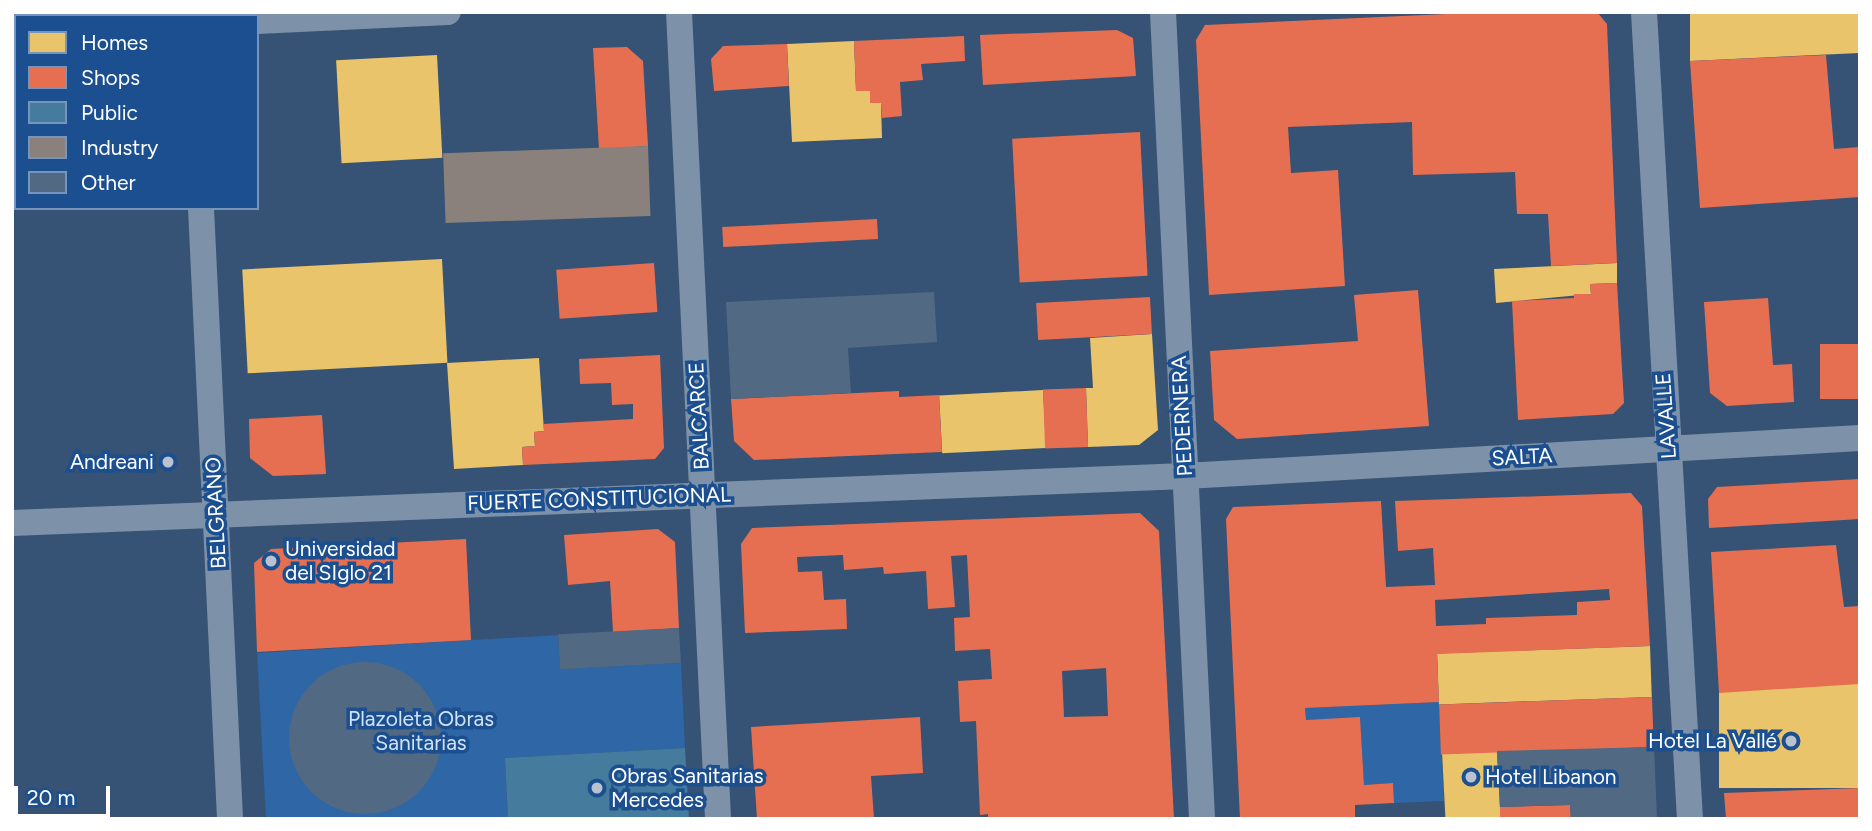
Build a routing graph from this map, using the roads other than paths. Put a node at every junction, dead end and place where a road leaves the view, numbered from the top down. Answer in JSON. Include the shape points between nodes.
{"nodes":[{"id":1,"x":448,"y":12,"type":"edge"},
{"id":2,"x":679,"y":12,"type":"edge"},
{"id":3,"x":1163,"y":12,"type":"edge"},
{"id":4,"x":1644,"y":12,"type":"edge"},
{"id":5,"x":259,"y":20,"type":"edge"},
{"id":6,"x":201,"y":210,"type":"edge"},
{"id":7,"x":1860,"y":438,"type":"edge"},
{"id":8,"x":1668,"y":448,"type":"junction"},
{"id":9,"x":1185,"y":476,"type":"junction"},
{"id":10,"x":702,"y":495,"type":"junction"},
{"id":11,"x":215,"y":515,"type":"junction"},
{"id":12,"x":12,"y":523,"type":"edge"},
{"id":13,"x":230,"y":819,"type":"edge"},
{"id":14,"x":719,"y":819,"type":"edge"},
{"id":15,"x":1202,"y":819,"type":"edge"},
{"id":16,"x":1690,"y":819,"type":"edge"}],
"edges":[{"from":1,"to":5,"type":"street"},
{"from":2,"to":10,"type":"street","name":"BALCARCE"},
{"from":3,"to":9,"type":"street","name":"PEDERNERA"},
{"from":4,"to":8,"type":"street","name":"LAVALLE"},
{"from":6,"to":11,"type":"street","name":"BELGRANO"},
{"from":7,"to":8,"type":"street","name":"SALTA"},
{"from":8,"to":9,"type":"street","name":"SALTA"},
{"from":8,"to":16,"type":"street","name":"LAVALLE"},
{"from":9,"to":10,"type":"street","name":"FUERTE CONSTITUCIONAL"},
{"from":9,"to":15,"type":"street","name":"PEDERNERA"},
{"from":10,"to":11,"type":"street","name":"FUERTE CONSTITUCIONAL"},
{"from":10,"to":14,"type":"street","name":"BALCARCE"},
{"from":11,"to":12,"type":"street","name":"FUERTE CONSTITUCIONAL"},
{"from":11,"to":13,"type":"street","name":"BELGRANO"}]}
